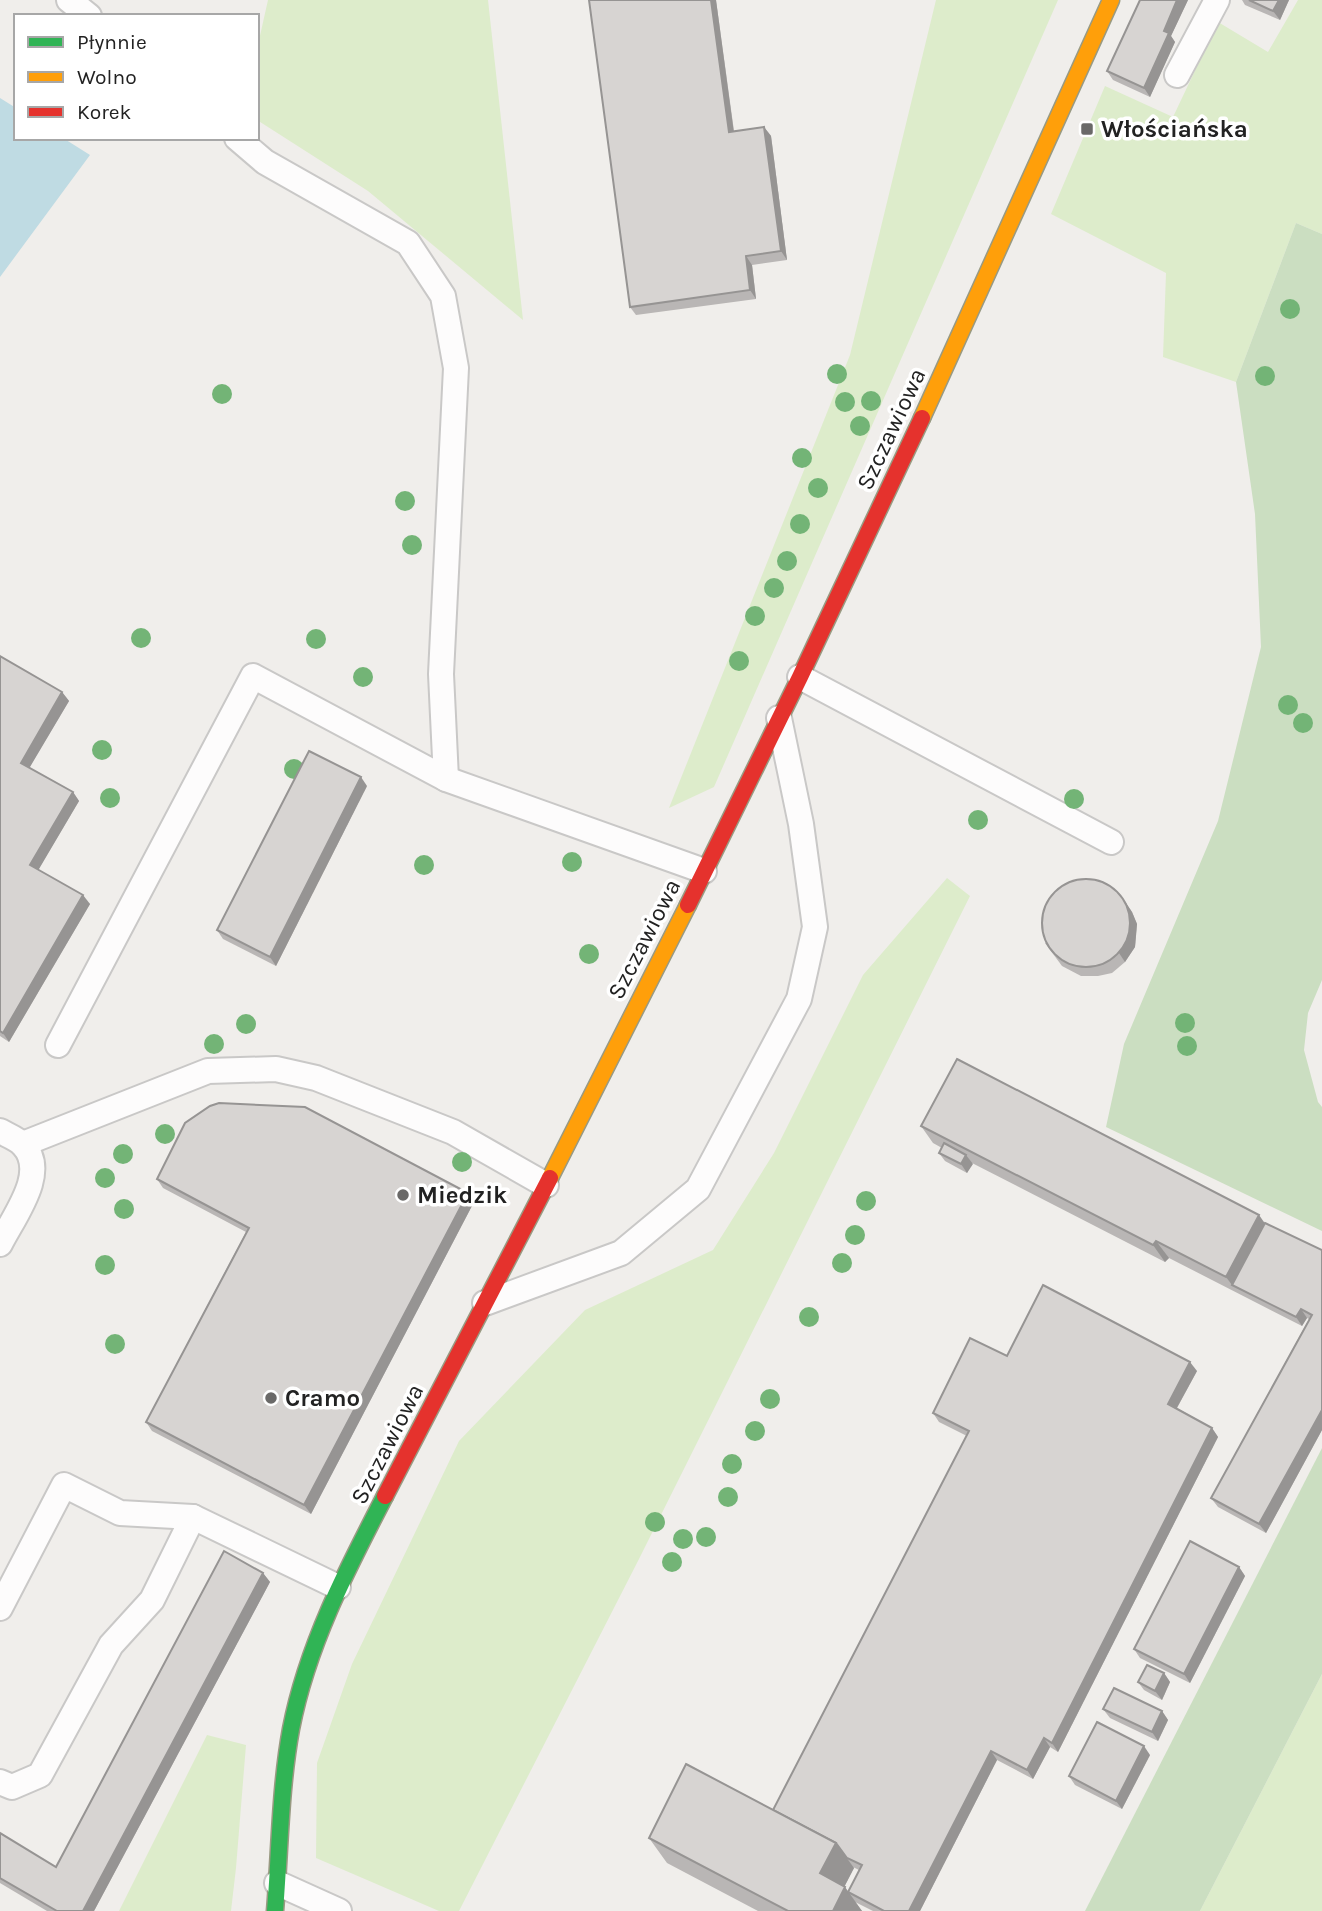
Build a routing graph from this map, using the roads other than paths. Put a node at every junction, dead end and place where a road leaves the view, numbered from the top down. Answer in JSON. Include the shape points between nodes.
{"nodes":[{"id":1,"x":1111,"y":0,"type":"edge"},
{"id":2,"x":1217,"y":0,"type":"edge"},
{"id":3,"x":1177,"y":75,"type":"dead end"},
{"id":4,"x":239,"y":140,"type":"edge"},
{"id":5,"x":800,"y":677,"type":"junction"},
{"id":6,"x":779,"y":718,"type":"junction"},
{"id":7,"x":446,"y":779,"type":"junction"},
{"id":8,"x":1111,"y":842,"type":"dead end"},
{"id":9,"x":704,"y":871,"type":"junction"},
{"id":10,"x":58,"y":1045,"type":"dead end"},
{"id":11,"x":0,"y":1131,"type":"edge"},
{"id":12,"x":23,"y":1144,"type":"junction"},
{"id":13,"x":546,"y":1185,"type":"junction"},
{"id":14,"x":0,"y":1244,"type":"edge"},
{"id":15,"x":485,"y":1303,"type":"junction"},
{"id":16,"x":193,"y":1517,"type":"junction"},
{"id":17,"x":338,"y":1587,"type":"junction"},
{"id":18,"x":0,"y":1608,"type":"edge"},
{"id":19,"x":0,"y":1782,"type":"edge"},
{"id":20,"x":277,"y":1883,"type":"junction"},
{"id":21,"x":275,"y":1911,"type":"edge"},
{"id":22,"x":339,"y":1911,"type":"edge"}],
"edges":[{"from":1,"to":5,"type":"street","name":"Szczawiowa"},
{"from":2,"to":3,"type":"lane"},
{"from":4,"to":7,"type":"lane","via":[[265,162],[408,243],[443,296],[456,368],[442,674]]},
{"from":5,"to":6,"type":"street","name":"Szczawiowa"},
{"from":5,"to":8,"type":"lane"},
{"from":6,"to":9,"type":"street","name":"Szczawiowa"},
{"from":6,"to":15,"type":"lane","via":[[801,824],[815,928],[799,999],[698,1189],[621,1253]]},
{"from":7,"to":9,"type":"lane"},
{"from":7,"to":10,"type":"lane","via":[[253,676]]},
{"from":9,"to":13,"type":"street","name":"Szczawiowa"},
{"from":11,"to":12,"type":"lane"},
{"from":12,"to":13,"type":"lane","via":[[208,1071],[276,1069],[316,1078],[453,1132]]},
{"from":12,"to":14,"type":"lane","via":[[33,1160],[33,1178]]},
{"from":13,"to":15,"type":"street","name":"Szczawiowa"},
{"from":15,"to":17,"type":"street","name":"Szczawiowa"},
{"from":16,"to":17,"type":"lane"},
{"from":16,"to":18,"type":"lane","via":[[120,1513],[64,1485]]},
{"from":16,"to":19,"type":"lane","via":[[152,1600],[111,1646],[40,1775],[12,1787]]},
{"from":17,"to":20,"type":"street","name":"Szczawiowa","via":[[306,1671],[290,1738]]},
{"from":20,"to":21,"type":"street","name":"Szczawiowa"},
{"from":20,"to":22,"type":"lane"}]}
